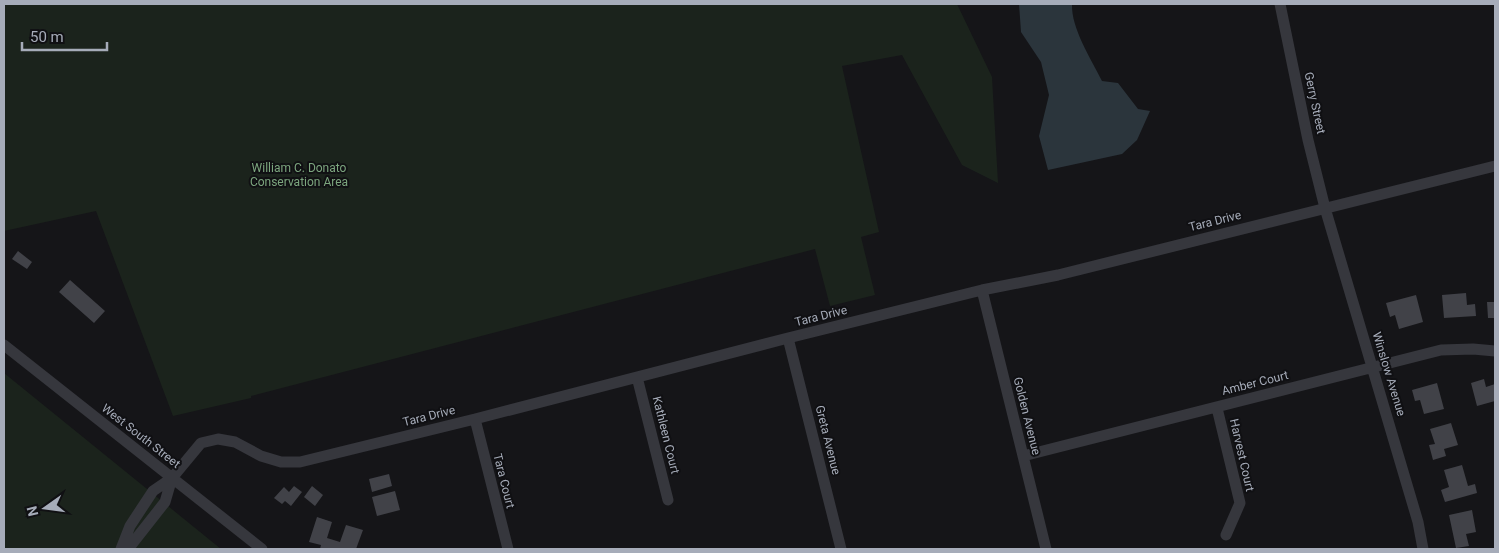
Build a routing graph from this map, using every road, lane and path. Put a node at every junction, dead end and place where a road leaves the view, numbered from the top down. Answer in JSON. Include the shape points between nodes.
{"nodes":[{"id":1,"x":1280,"y":4,"type":"edge"},
{"id":2,"x":1495,"y":166,"type":"edge"},
{"id":3,"x":1325,"y":208,"type":"junction"},
{"id":4,"x":982,"y":290,"type":"junction"},
{"id":5,"x":788,"y":338,"type":"junction"},
{"id":6,"x":4,"y":345,"type":"edge"},
{"id":7,"x":1495,"y":351,"type":"edge"},
{"id":8,"x":1372,"y":368,"type":"junction"},
{"id":9,"x":637,"y":376,"type":"junction"},
{"id":10,"x":1217,"y":408,"type":"junction"},
{"id":11,"x":475,"y":419,"type":"junction"},
{"id":12,"x":1023,"y":456,"type":"junction"},
{"id":13,"x":172,"y":478,"type":"junction"},
{"id":14,"x":668,"y":500,"type":"dead end"},
{"id":15,"x":1226,"y":535,"type":"dead end"},
{"id":16,"x":121,"y":549,"type":"edge"},
{"id":17,"x":128,"y":549,"type":"edge"},
{"id":18,"x":262,"y":549,"type":"edge"},
{"id":19,"x":508,"y":549,"type":"edge"},
{"id":20,"x":841,"y":549,"type":"edge"},
{"id":21,"x":1046,"y":549,"type":"edge"},
{"id":22,"x":1424,"y":549,"type":"edge"}],
"edges":[{"from":1,"to":3,"type":"street","name":"Gerry Street"},
{"from":2,"to":3,"type":"street","name":"Tara Drive"},
{"from":3,"to":4,"type":"street","name":"Tara Drive","via":[[1058,275]]},
{"from":3,"to":8,"type":"street","name":"Winslow Avenue"},
{"from":4,"to":5,"type":"street","name":"Tara Drive"},
{"from":4,"to":12,"type":"street","name":"Golden Avenue"},
{"from":5,"to":9,"type":"street","name":"Tara Drive"},
{"from":5,"to":20,"type":"street","name":"Greta Avenue"},
{"from":6,"to":13,"type":"street","name":"West South Street"},
{"from":7,"to":8,"type":"street","name":"Amber Court","via":[[1441,350]]},
{"from":8,"to":10,"type":"street","name":"Amber Court"},
{"from":8,"to":22,"type":"street","name":"Winslow Avenue"},
{"from":9,"to":11,"type":"street","name":"Tara Drive"},
{"from":9,"to":14,"type":"street","name":"Kathleen Court"},
{"from":10,"to":12,"type":"street","name":"Amber Court"},
{"from":10,"to":15,"type":"street","name":"Harvest Court","via":[[1240,503]]},
{"from":11,"to":13,"type":"street","name":"Tara Drive","via":[[300,462],[281,462],[235,442],[218,439],[201,443]]},
{"from":11,"to":19,"type":"street","name":"Tara Court"},
{"from":12,"to":21,"type":"street","name":"Golden Avenue"},
{"from":13,"to":16,"type":"street","via":[[153,491],[130,526]]},
{"from":13,"to":17,"type":"street","via":[[165,502]]},
{"from":13,"to":18,"type":"street","name":"West South Street"}]}
